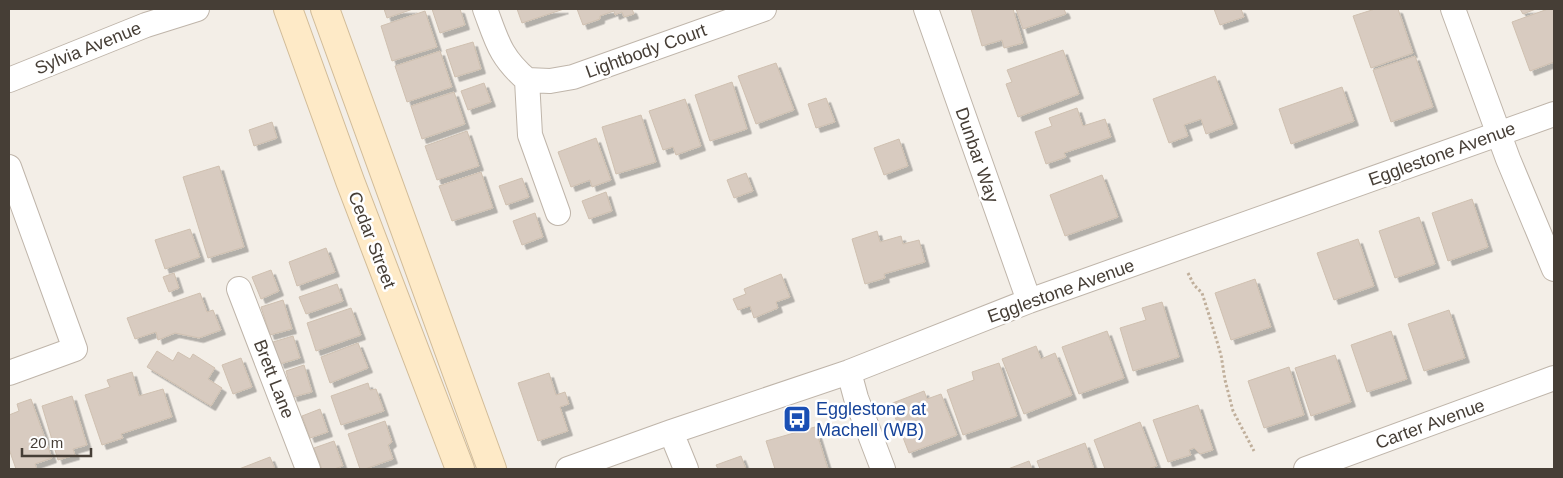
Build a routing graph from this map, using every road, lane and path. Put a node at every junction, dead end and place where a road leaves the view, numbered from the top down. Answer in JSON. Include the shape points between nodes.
{"nodes":[{"id":1,"x":197,"y":9,"type":"edge"},
{"id":2,"x":288,"y":9,"type":"edge"},
{"id":3,"x":325,"y":9,"type":"edge"},
{"id":4,"x":485,"y":9,"type":"edge"},
{"id":5,"x":764,"y":9,"type":"edge"},
{"id":6,"x":926,"y":9,"type":"edge"},
{"id":7,"x":1453,"y":9,"type":"edge"},
{"id":8,"x":9,"y":80,"type":"edge"},
{"id":9,"x":527,"y":80,"type":"junction"},
{"id":10,"x":1554,"y":114,"type":"edge"},
{"id":11,"x":1500,"y":134,"type":"junction"},
{"id":12,"x":9,"y":167,"type":"edge"},
{"id":13,"x":558,"y":213,"type":"dead end"},
{"id":14,"x":1554,"y":269,"type":"edge"},
{"id":15,"x":1188,"y":273,"type":"dead end"},
{"id":16,"x":239,"y":289,"type":"dead end"},
{"id":17,"x":1029,"y":301,"type":"junction"},
{"id":18,"x":848,"y":372,"type":"junction"},
{"id":19,"x":9,"y":373,"type":"edge"},
{"id":20,"x":1554,"y":378,"type":"edge"},
{"id":21,"x":671,"y":432,"type":"junction"},
{"id":22,"x":1254,"y":451,"type":"dead end"},
{"id":23,"x":308,"y":469,"type":"edge"},
{"id":24,"x":460,"y":469,"type":"edge"},
{"id":25,"x":492,"y":469,"type":"edge"},
{"id":26,"x":568,"y":469,"type":"edge"},
{"id":27,"x":686,"y":469,"type":"edge"},
{"id":28,"x":883,"y":469,"type":"edge"},
{"id":29,"x":1306,"y":469,"type":"edge"}],
"edges":[{"from":1,"to":8,"type":"street","name":"Sylvia Avenue","via":[[146,25]]},
{"from":2,"to":24,"type":"main road","name":"Cedar Street"},
{"from":3,"to":25,"type":"main road","name":"Cedar Street"},
{"from":4,"to":9,"type":"street","via":[[500,51],[513,69]]},
{"from":5,"to":9,"type":"street","name":"Lightbody Court","via":[[573,77]]},
{"from":6,"to":17,"type":"street","name":"Dunbar Way"},
{"from":7,"to":11,"type":"street"},
{"from":9,"to":13,"type":"street","via":[[530,135]]},
{"from":10,"to":11,"type":"street","name":"Egglestone Avenue"},
{"from":11,"to":14,"type":"street"},
{"from":11,"to":17,"type":"street","name":"Egglestone Avenue"},
{"from":12,"to":19,"type":"street","via":[[75,349]]},
{"from":15,"to":22,"type":"path","via":[[1202,293],[1221,355],[1233,411]]},
{"from":16,"to":23,"type":"street","name":"Brett Lane"},
{"from":17,"to":18,"type":"street","name":"Egglestone Avenue"},
{"from":18,"to":21,"type":"street","name":"Egglestone Avenue"},
{"from":18,"to":28,"type":"street"},
{"from":20,"to":29,"type":"street","name":"Carter Avenue"},
{"from":21,"to":26,"type":"street","name":"Egglestone Avenue"},
{"from":21,"to":27,"type":"street"}]}
